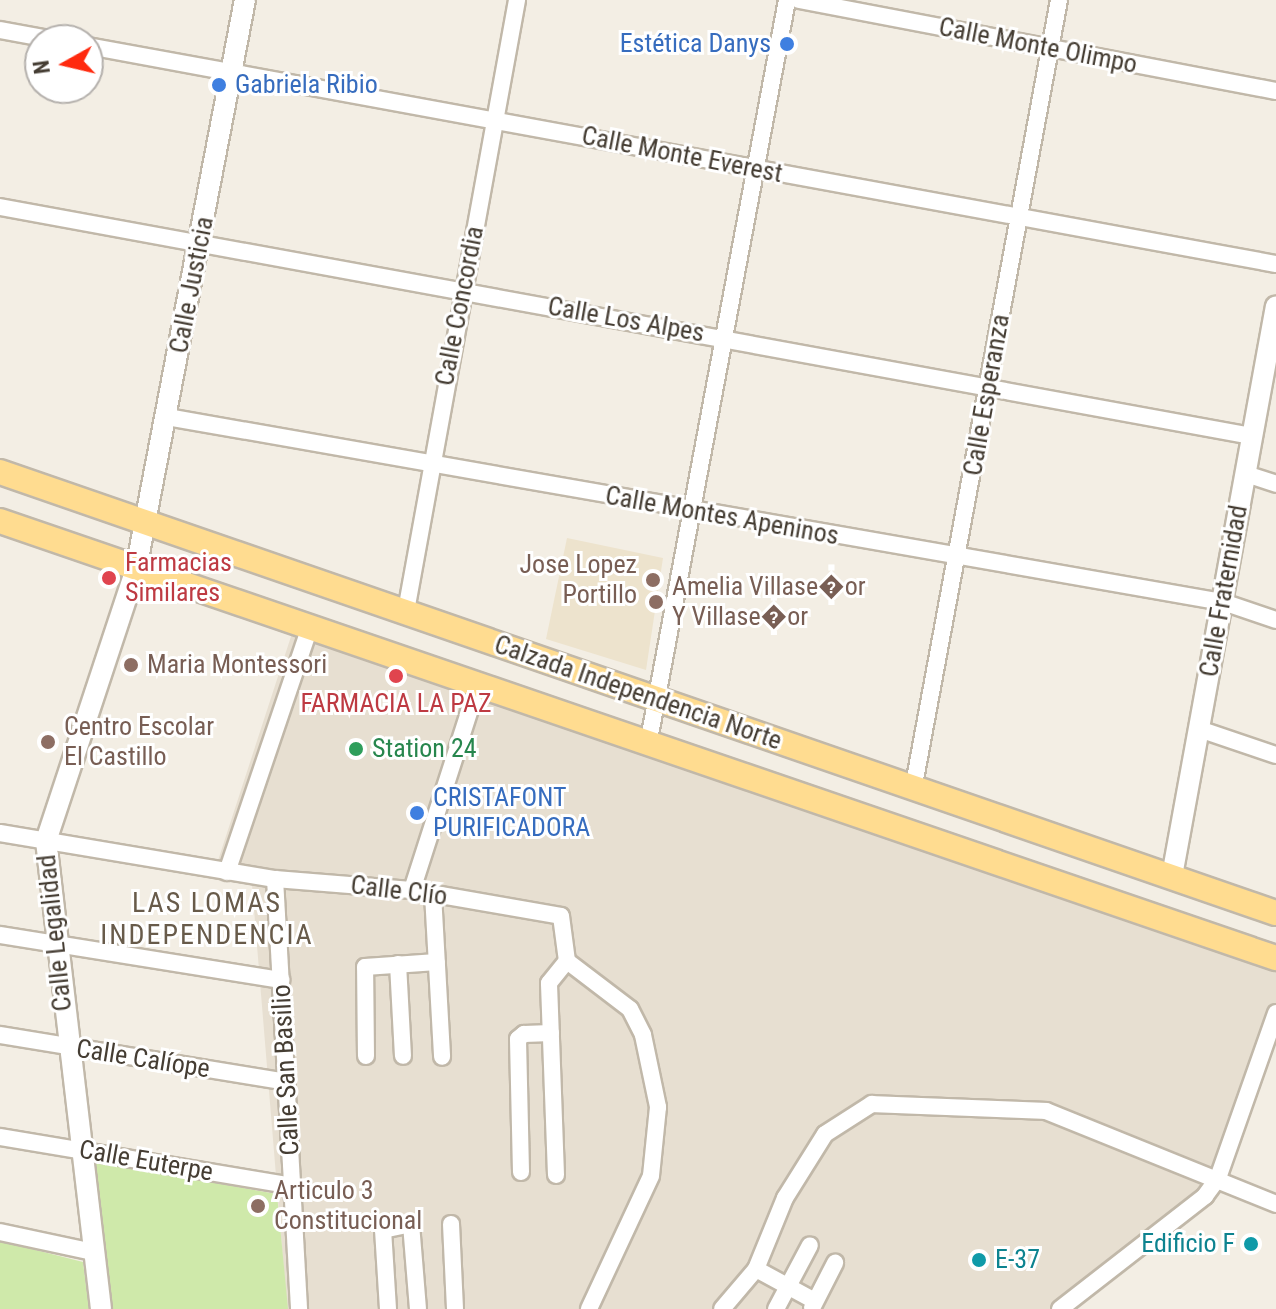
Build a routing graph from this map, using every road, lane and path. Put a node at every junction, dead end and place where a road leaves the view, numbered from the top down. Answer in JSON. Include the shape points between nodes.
{"nodes":[{"id":1,"x":245,"y":0,"type":"edge"},
{"id":2,"x":517,"y":0,"type":"edge"},
{"id":3,"x":787,"y":0,"type":"edge"},
{"id":4,"x":799,"y":0,"type":"edge"},
{"id":5,"x":1059,"y":0,"type":"edge"},
{"id":6,"x":0,"y":30,"type":"edge"},
{"id":7,"x":24,"y":34,"type":"edge"},
{"id":8,"x":1051,"y":48,"type":"junction"},
{"id":9,"x":104,"y":49,"type":"edge"},
{"id":10,"x":232,"y":73,"type":"junction"},
{"id":11,"x":1276,"y":91,"type":"edge"},
{"id":12,"x":496,"y":120,"type":"junction"},
{"id":13,"x":757,"y":170,"type":"junction"},
{"id":14,"x":0,"y":207,"type":"edge"},
{"id":15,"x":1019,"y":221,"type":"junction"},
{"id":16,"x":200,"y":244,"type":"junction"},
{"id":17,"x":1276,"y":264,"type":"edge"},
{"id":18,"x":463,"y":290,"type":"junction"},
{"id":19,"x":1276,"y":306,"type":"edge"},
{"id":20,"x":724,"y":338,"type":"junction"},
{"id":21,"x":1273,"y":343,"type":"edge"},
{"id":22,"x":988,"y":388,"type":"junction"},
{"id":23,"x":167,"y":417,"type":"junction"},
{"id":24,"x":1252,"y":436,"type":"junction"},
{"id":25,"x":431,"y":461,"type":"junction"},
{"id":26,"x":0,"y":472,"type":"edge"},
{"id":27,"x":1246,"y":474,"type":"junction"},
{"id":28,"x":1276,"y":484,"type":"edge"},
{"id":29,"x":693,"y":513,"type":"junction"},
{"id":30,"x":0,"y":521,"type":"edge"},
{"id":31,"x":144,"y":522,"type":"junction"},
{"id":32,"x":958,"y":558,"type":"junction"},
{"id":33,"x":136,"y":569,"type":"junction"},
{"id":34,"x":1223,"y":602,"type":"junction"},
{"id":35,"x":406,"y":611,"type":"junction"},
{"id":36,"x":1276,"y":620,"type":"edge"},
{"id":37,"x":310,"y":627,"type":"junction"},
{"id":38,"x":478,"y":685,"type":"junction"},
{"id":39,"x":657,"y":699,"type":"junction"},
{"id":40,"x":1199,"y":729,"type":"junction"},
{"id":41,"x":648,"y":745,"type":"junction"},
{"id":42,"x":1276,"y":755,"type":"edge"},
{"id":43,"x":913,"y":790,"type":"junction"},
{"id":44,"x":0,"y":833,"type":"edge"},
{"id":45,"x":46,"y":841,"type":"junction"},
{"id":46,"x":227,"y":872,"type":"junction"},
{"id":47,"x":1172,"y":876,"type":"junction"},
{"id":48,"x":275,"y":879,"type":"junction"},
{"id":49,"x":412,"y":890,"type":"junction"},
{"id":50,"x":433,"y":894,"type":"junction"},
{"id":51,"x":1276,"y":913,"type":"edge"},
{"id":52,"x":0,"y":935,"type":"edge"},
{"id":53,"x":54,"y":943,"type":"junction"},
{"id":54,"x":1276,"y":958,"type":"edge"},
{"id":55,"x":567,"y":961,"type":"junction"},
{"id":56,"x":437,"y":962,"type":"junction"},
{"id":57,"x":398,"y":964,"type":"junction"},
{"id":58,"x":281,"y":980,"type":"junction"},
{"id":59,"x":1276,"y":1013,"type":"edge"},
{"id":60,"x":551,"y":1033,"type":"junction"},
{"id":61,"x":0,"y":1035,"type":"edge"},
{"id":62,"x":67,"y":1046,"type":"junction"},
{"id":63,"x":366,"y":1056,"type":"dead end"},
{"id":64,"x":403,"y":1056,"type":"dead end"},
{"id":65,"x":442,"y":1057,"type":"dead end"},
{"id":66,"x":286,"y":1082,"type":"junction"},
{"id":67,"x":0,"y":1137,"type":"edge"},
{"id":68,"x":80,"y":1149,"type":"junction"},
{"id":69,"x":521,"y":1172,"type":"dead end"},
{"id":70,"x":556,"y":1175,"type":"dead end"},
{"id":71,"x":1218,"y":1178,"type":"junction"},
{"id":72,"x":292,"y":1186,"type":"junction"},
{"id":73,"x":1276,"y":1204,"type":"edge"},
{"id":74,"x":451,"y":1224,"type":"dead end"},
{"id":75,"x":0,"y":1232,"type":"edge"},
{"id":76,"x":810,"y":1245,"type":"dead end"},
{"id":77,"x":93,"y":1252,"type":"junction"},
{"id":78,"x":835,"y":1263,"type":"dead end"},
{"id":79,"x":756,"y":1269,"type":"junction"},
{"id":80,"x":788,"y":1287,"type":"junction"},
{"id":81,"x":813,"y":1305,"type":"edge"},
{"id":82,"x":101,"y":1309,"type":"edge"},
{"id":83,"x":299,"y":1309,"type":"edge"},
{"id":84,"x":388,"y":1309,"type":"edge"},
{"id":85,"x":418,"y":1309,"type":"edge"},
{"id":86,"x":455,"y":1309,"type":"edge"},
{"id":87,"x":589,"y":1309,"type":"edge"},
{"id":88,"x":722,"y":1309,"type":"edge"},
{"id":89,"x":776,"y":1309,"type":"edge"},
{"id":90,"x":1060,"y":1309,"type":"edge"}],
"edges":[{"from":1,"to":10,"type":"street","name":"Calle Justicia"},
{"from":2,"to":12,"type":"street","name":"Calle Concordia"},
{"from":3,"to":13,"type":"street"},
{"from":4,"to":8,"type":"street","name":"Calle Monte Olimpo"},
{"from":5,"to":8,"type":"street","name":"Calle Esperanza"},
{"from":6,"to":7,"type":"street"},
{"from":8,"to":11,"type":"street","name":"Calle Monte Olimpo"},
{"from":8,"to":15,"type":"street","name":"Calle Esperanza"},
{"from":9,"to":10,"type":"street","name":"Calle Monte Everest"},
{"from":10,"to":12,"type":"street","name":"Calle Monte Everest"},
{"from":10,"to":16,"type":"street","name":"Calle Justicia"},
{"from":12,"to":13,"type":"street","name":"Calle Monte Everest"},
{"from":12,"to":18,"type":"street","name":"Calle Concordia"},
{"from":13,"to":15,"type":"street","name":"Calle Monte Everest"},
{"from":13,"to":20,"type":"street"},
{"from":14,"to":16,"type":"street","name":"Calle Los Alpes"},
{"from":15,"to":17,"type":"street","name":"Calle Monte Everest"},
{"from":15,"to":22,"type":"street","name":"Calle Esperanza"},
{"from":16,"to":18,"type":"street","name":"Calle Los Alpes"},
{"from":16,"to":23,"type":"street","name":"Calle Justicia"},
{"from":18,"to":20,"type":"street","name":"Calle Los Alpes"},
{"from":18,"to":25,"type":"street","name":"Calle Concordia"},
{"from":19,"to":21,"type":"street","name":"Calle Fraternidad"},
{"from":20,"to":22,"type":"street","name":"Calle Los Alpes"},
{"from":20,"to":29,"type":"street"},
{"from":21,"to":24,"type":"street","name":"Calle Fraternidad"},
{"from":22,"to":24,"type":"street","name":"Calle Los Alpes"},
{"from":22,"to":32,"type":"street","name":"Calle Esperanza"},
{"from":23,"to":25,"type":"street","name":"Calle Montes Apeninos"},
{"from":23,"to":31,"type":"street","name":"Calle Justicia"},
{"from":24,"to":27,"type":"street","name":"Calle Fraternidad"},
{"from":25,"to":29,"type":"street","name":"Calle Montes Apeninos"},
{"from":25,"to":35,"type":"street","name":"Calle Concordia"},
{"from":26,"to":31,"type":"main road","name":"Calzada Independencia Norte"},
{"from":27,"to":28,"type":"street"},
{"from":27,"to":34,"type":"street","name":"Calle Fraternidad"},
{"from":29,"to":32,"type":"street","name":"Calle Montes Apeninos"},
{"from":29,"to":39,"type":"street"},
{"from":30,"to":33,"type":"main road","name":"Calzada Independencia Norte"},
{"from":31,"to":33,"type":"street","name":"Calle Justicia"},
{"from":31,"to":35,"type":"main road","name":"Calzada Independencia Norte"},
{"from":32,"to":34,"type":"street","name":"Calle Montes Apeninos"},
{"from":32,"to":43,"type":"street","name":"Calle Esperanza"},
{"from":33,"to":37,"type":"main road","name":"Calzada Independencia Norte"},
{"from":33,"to":45,"type":"street","name":"Calle Legalidad"},
{"from":34,"to":36,"type":"street","name":"Calle Montes Apeninos"},
{"from":34,"to":40,"type":"street","name":"Calle Fraternidad"},
{"from":35,"to":39,"type":"main road","name":"Calzada Independencia Norte"},
{"from":37,"to":38,"type":"main road","name":"Calzada Independencia Norte"},
{"from":37,"to":46,"type":"street"},
{"from":38,"to":41,"type":"main road","name":"Calzada Independencia Norte"},
{"from":38,"to":49,"type":"street"},
{"from":39,"to":41,"type":"street"},
{"from":39,"to":43,"type":"main road","name":"Calzada Independencia Norte"},
{"from":40,"to":42,"type":"street"},
{"from":40,"to":47,"type":"street","name":"Calle Fraternidad"},
{"from":41,"to":54,"type":"main road","name":"Calzada Independencia Norte"},
{"from":43,"to":47,"type":"main road","name":"Calzada Independencia Norte"},
{"from":44,"to":45,"type":"street","name":"Calle Clío"},
{"from":45,"to":46,"type":"street","name":"Calle Clío"},
{"from":45,"to":53,"type":"street","name":"Calle Legalidad"},
{"from":46,"to":48,"type":"street","name":"Calle Clío"},
{"from":47,"to":51,"type":"main road","name":"Calzada Independencia Norte"},
{"from":48,"to":49,"type":"street","name":"Calle Clío"},
{"from":48,"to":58,"type":"street","name":"Calle San Basilio"},
{"from":49,"to":50,"type":"street","name":"Calle Clío"},
{"from":50,"to":55,"type":"street","name":"Calle Clío","via":[[561,916]]},
{"from":50,"to":56,"type":"street"},
{"from":52,"to":53,"type":"street"},
{"from":53,"to":58,"type":"street"},
{"from":53,"to":62,"type":"street","name":"Calle Legalidad"},
{"from":55,"to":60,"type":"street","via":[[550,979]]},
{"from":55,"to":87,"type":"street","via":[[630,1009],[654,1071],[658,1107],[651,1176]]},
{"from":56,"to":57,"type":"street"},
{"from":56,"to":65,"type":"street"},
{"from":57,"to":63,"type":"street","via":[[370,966],[364,972]]},
{"from":57,"to":64,"type":"street"},
{"from":58,"to":66,"type":"street","name":"Calle San Basilio"},
{"from":59,"to":71,"type":"street"},
{"from":60,"to":69,"type":"street","via":[[518,1039]]},
{"from":60,"to":70,"type":"street"},
{"from":61,"to":62,"type":"street","name":"Calle Calíope"},
{"from":62,"to":66,"type":"street","name":"Calle Calíope"},
{"from":62,"to":68,"type":"street","name":"Calle Legalidad"},
{"from":66,"to":72,"type":"street","name":"Calle San Basilio"},
{"from":67,"to":68,"type":"street","name":"Calle Euterpe"},
{"from":68,"to":72,"type":"street","name":"Calle Euterpe"},
{"from":68,"to":77,"type":"street","name":"Calle Legalidad"},
{"from":71,"to":73,"type":"street"},
{"from":71,"to":79,"type":"street","via":[[1046,1111],[872,1104],[825,1134],[785,1198]]},
{"from":71,"to":90,"type":"street","via":[[1181,1218]]},
{"from":72,"to":83,"type":"street","name":"Calle San Basilio"},
{"from":74,"to":86,"type":"street"},
{"from":75,"to":77,"type":"street"},
{"from":76,"to":80,"type":"street"},
{"from":77,"to":82,"type":"street","name":"Calle Legalidad"},
{"from":78,"to":81,"type":"street"},
{"from":79,"to":80,"type":"street"},
{"from":79,"to":88,"type":"street"},
{"from":80,"to":81,"type":"street"},
{"from":80,"to":89,"type":"street"},
{"from":84,"to":85,"type":"street","via":[[383,1230],[398,1224],[414,1227]]}]}
